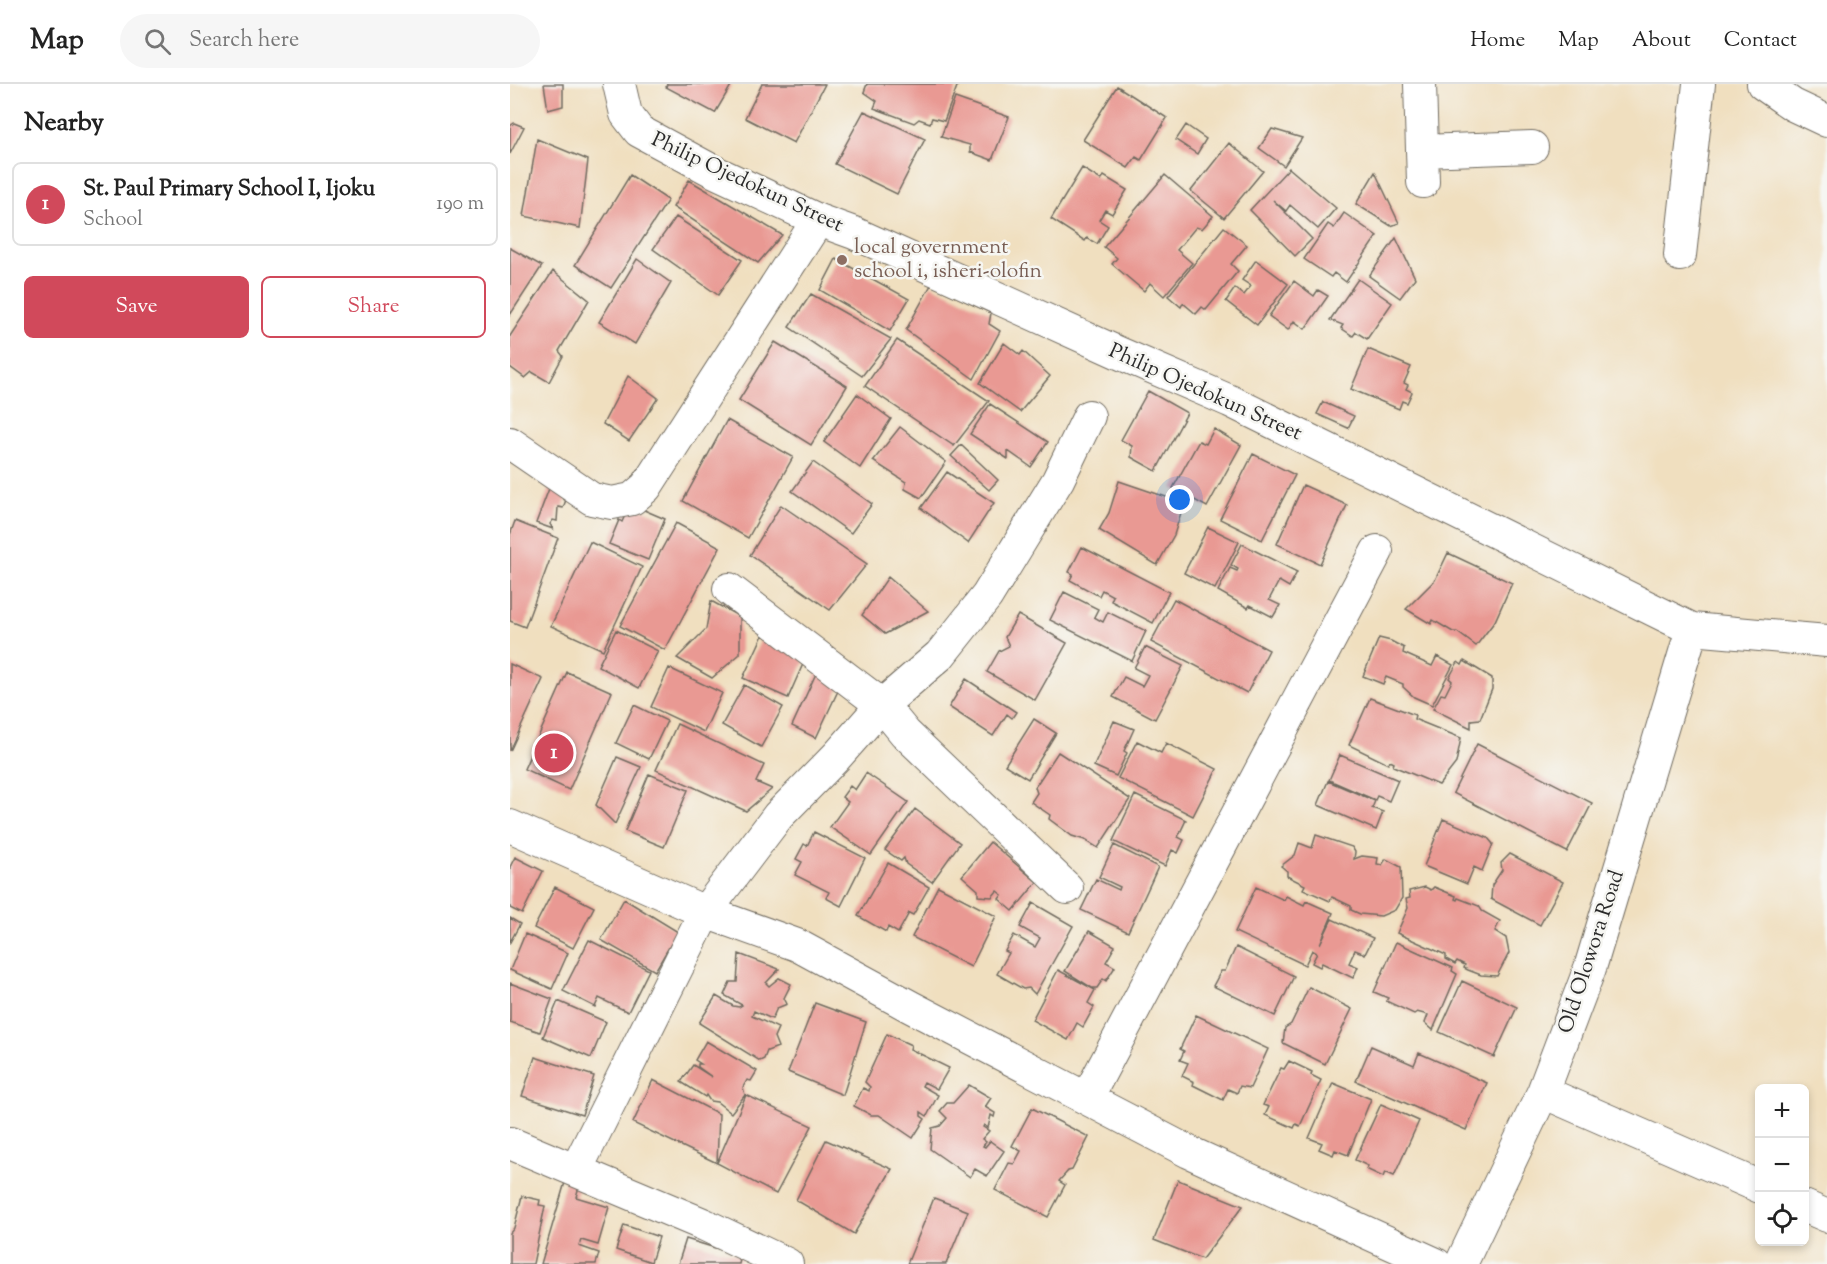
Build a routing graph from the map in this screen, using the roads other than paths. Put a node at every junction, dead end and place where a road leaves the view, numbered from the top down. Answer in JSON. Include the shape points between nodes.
{"nodes":[{"id":1,"x":619,"y":84,"type":"edge"},
{"id":2,"x":1420,"y":84,"type":"edge"},
{"id":3,"x":1699,"y":84,"type":"edge"},
{"id":4,"x":1763,"y":84,"type":"edge"},
{"id":5,"x":1827,"y":121,"type":"edge"},
{"id":6,"x":1532,"y":147,"type":"dead end"},
{"id":7,"x":1422,"y":151,"type":"junction"},
{"id":8,"x":1423,"y":182,"type":"dead end"},
{"id":9,"x":818,"y":220,"type":"junction"},
{"id":10,"x":1680,"y":255,"type":"dead end"},
{"id":11,"x":1089,"y":416,"type":"dead end"},
{"id":12,"x":510,"y":443,"type":"edge"},
{"id":13,"x":1377,"y":551,"type":"dead end"},
{"id":14,"x":729,"y":589,"type":"dead end"},
{"id":15,"x":1692,"y":629,"type":"junction"},
{"id":16,"x":1827,"y":641,"type":"edge"},
{"id":17,"x":882,"y":705,"type":"junction"},
{"id":18,"x":510,"y":826,"type":"edge"},
{"id":19,"x":1067,"y":888,"type":"dead end"},
{"id":20,"x":705,"y":912,"type":"junction"},
{"id":21,"x":1543,"y":1092,"type":"junction"},
{"id":22,"x":1087,"y":1098,"type":"junction"},
{"id":23,"x":510,"y":1143,"type":"edge"},
{"id":24,"x":576,"y":1170,"type":"junction"},
{"id":25,"x":1755,"y":1184,"type":"edge"},
{"id":26,"x":1809,"y":1208,"type":"edge"},
{"id":27,"x":1827,"y":1216,"type":"edge"},
{"id":28,"x":787,"y":1264,"type":"edge"},
{"id":29,"x":1436,"y":1264,"type":"edge"},
{"id":30,"x":1461,"y":1264,"type":"edge"}],
"edges":[{"from":1,"to":9,"type":"street","name":"Philip Ojedokun Street","via":[[626,114],[639,131],[712,171]]},
{"from":2,"to":7,"type":"street"},
{"from":3,"to":10,"type":"street"},
{"from":4,"to":5,"type":"street","via":[[1793,105]]},
{"from":6,"to":7,"type":"street"},
{"from":7,"to":8,"type":"street"},
{"from":9,"to":12,"type":"street","via":[[646,487],[632,499],[612,503],[592,499]]},
{"from":9,"to":15,"type":"street","name":"Philip Ojedokun Street","via":[[1230,401]]},
{"from":11,"to":17,"type":"street","via":[[1058,480],[987,596],[940,655]]},
{"from":13,"to":22,"type":"street"},
{"from":14,"to":17,"type":"street"},
{"from":15,"to":16,"type":"street","name":"Philip Ojedokun Street"},
{"from":15,"to":21,"type":"street","name":"Old Olowora Road","via":[[1590,968]]},
{"from":17,"to":19,"type":"street","via":[[905,733]]},
{"from":17,"to":20,"type":"street","via":[[778,816]]},
{"from":18,"to":20,"type":"street"},
{"from":20,"to":22,"type":"street","via":[[797,945]]},
{"from":20,"to":24,"type":"street"},
{"from":21,"to":25,"type":"street"},
{"from":21,"to":30,"type":"street","name":"Old Olowora Road"},
{"from":22,"to":29,"type":"street","via":[[1189,1152]]},
{"from":23,"to":24,"type":"street"},
{"from":24,"to":28,"type":"street"},
{"from":26,"to":27,"type":"street"}]}
